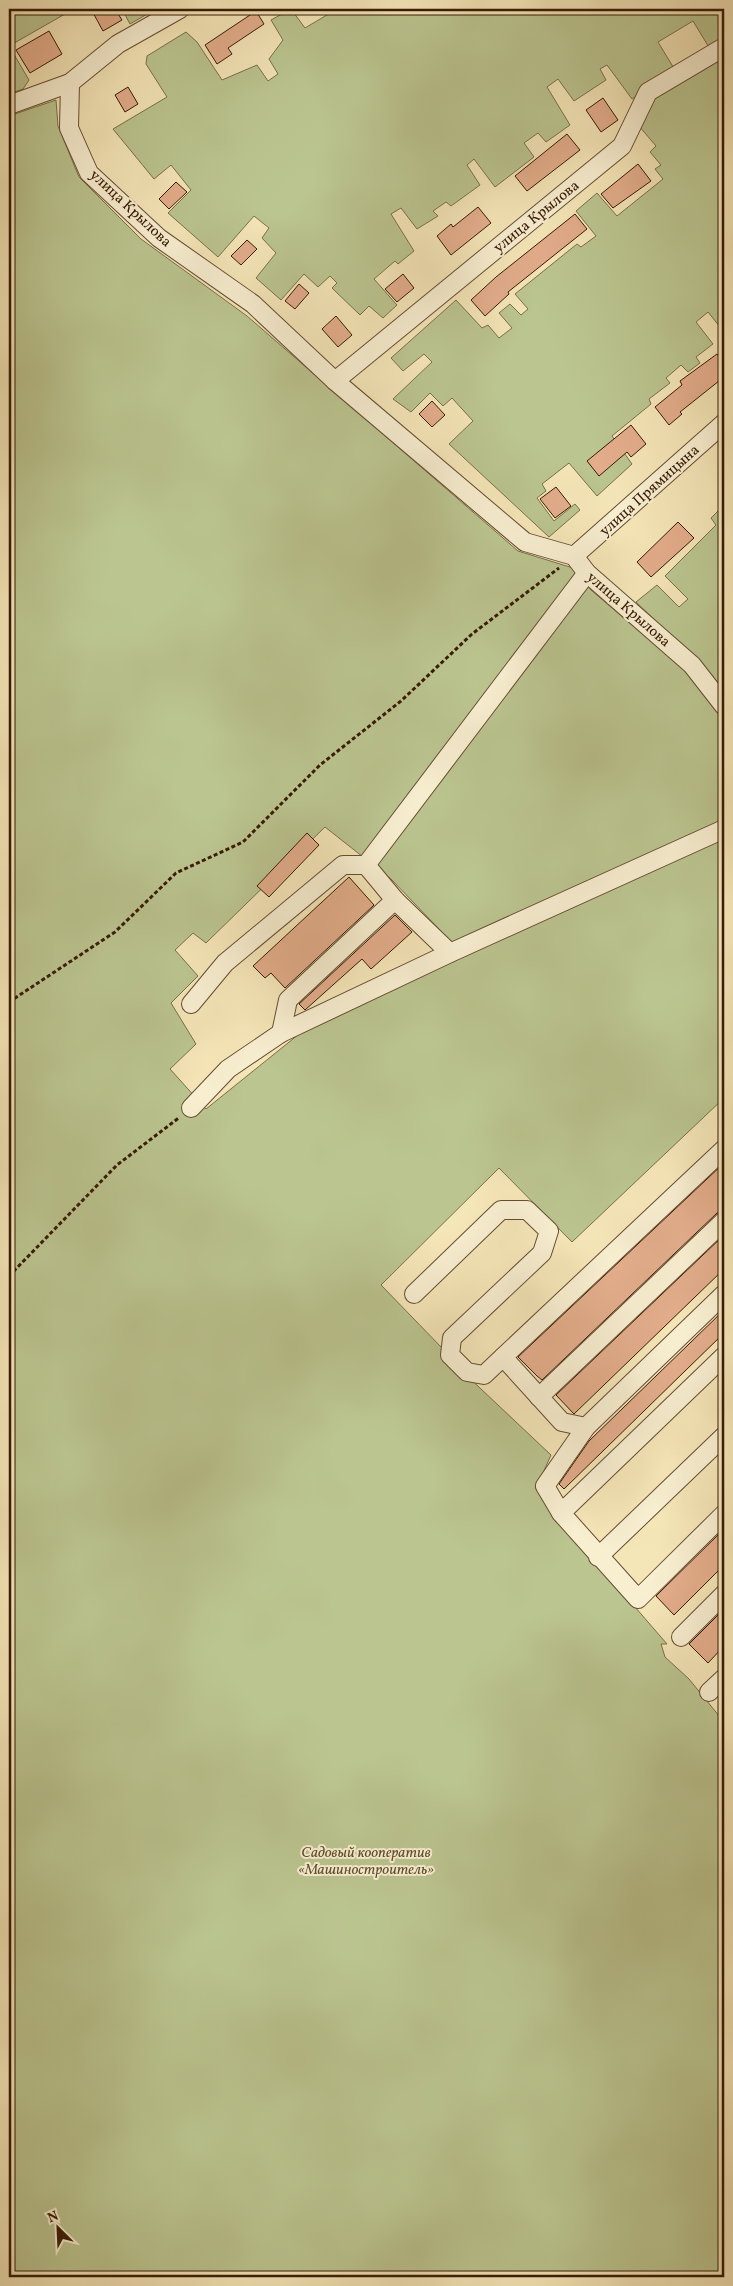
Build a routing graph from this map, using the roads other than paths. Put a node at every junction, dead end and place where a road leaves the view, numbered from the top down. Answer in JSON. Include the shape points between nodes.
{"nodes":[{"id":1,"x":180,"y":9,"type":"edge"},
{"id":2,"x":724,"y":48,"type":"edge"},
{"id":3,"x":70,"y":83,"type":"junction"},
{"id":4,"x":9,"y":105,"type":"edge"},
{"id":5,"x":335,"y":381,"type":"junction"},
{"id":6,"x":724,"y":423,"type":"edge"},
{"id":7,"x":574,"y":556,"type":"junction"},
{"id":8,"x":586,"y":573,"type":"junction"},
{"id":9,"x":724,"y":706,"type":"edge"},
{"id":10,"x":724,"y":829,"type":"edge"},
{"id":11,"x":366,"y":865,"type":"junction"},
{"id":12,"x":395,"y":900,"type":"junction"},
{"id":13,"x":450,"y":953,"type":"junction"},
{"id":14,"x":191,"y":1004,"type":"dead end"},
{"id":15,"x":281,"y":1033,"type":"junction"},
{"id":16,"x":191,"y":1108,"type":"road end"},
{"id":17,"x":724,"y":1148,"type":"edge"},
{"id":18,"x":724,"y":1221,"type":"edge"},
{"id":19,"x":414,"y":1294,"type":"dead end"},
{"id":20,"x":724,"y":1294,"type":"edge"},
{"id":21,"x":724,"y":1356,"type":"edge"},
{"id":22,"x":503,"y":1358,"type":"junction"},
{"id":23,"x":539,"y":1397,"type":"junction"},
{"id":24,"x":586,"y":1427,"type":"junction"},
{"id":25,"x":724,"y":1436,"type":"edge"},
{"id":26,"x":561,"y":1513,"type":"junction"},
{"id":27,"x":724,"y":1514,"type":"edge"},
{"id":28,"x":598,"y":1557,"type":"junction"},
{"id":29,"x":724,"y":1594,"type":"edge"},
{"id":30,"x":681,"y":1637,"type":"dead end"},
{"id":31,"x":724,"y":1678,"type":"edge"},
{"id":32,"x":709,"y":1692,"type":"dead end"}],
"edges":[{"from":1,"to":3,"type":"street","via":[[118,44]]},
{"from":2,"to":5,"type":"street","name":"улица Крылова","via":[[648,92],[622,146]]},
{"from":3,"to":4,"type":"street"},
{"from":3,"to":5,"type":"street","name":"улица Крылова","via":[[69,128],[89,173],[159,238],[253,304]]},
{"from":5,"to":7,"type":"street","name":"улица Крылова","via":[[525,542]]},
{"from":6,"to":7,"type":"street","name":"улица Прямицына"},
{"from":7,"to":8,"type":"street","name":"улица Крылова"},
{"from":8,"to":9,"type":"street","name":"улица Крылова","via":[[692,665]]},
{"from":8,"to":11,"type":"street"},
{"from":10,"to":13,"type":"street"},
{"from":11,"to":12,"type":"street"},
{"from":11,"to":14,"type":"street","via":[[343,865],[225,963]]},
{"from":12,"to":13,"type":"street"},
{"from":12,"to":15,"type":"street","via":[[288,1000]]},
{"from":13,"to":15,"type":"street"},
{"from":15,"to":16,"type":"street","via":[[228,1069]]},
{"from":17,"to":22,"type":"street"},
{"from":18,"to":23,"type":"street"},
{"from":19,"to":22,"type":"street","via":[[501,1210],[527,1210],[548,1231],[542,1253],[452,1338],[450,1355],[467,1372],[484,1375]]},
{"from":20,"to":24,"type":"street"},
{"from":21,"to":26,"type":"street"},
{"from":22,"to":23,"type":"street"},
{"from":23,"to":24,"type":"street","via":[[562,1422]]},
{"from":24,"to":26,"type":"street","via":[[545,1486]]},
{"from":25,"to":28,"type":"street"},
{"from":26,"to":28,"type":"street"},
{"from":27,"to":28,"type":"street","via":[[638,1599]]},
{"from":29,"to":30,"type":"street"},
{"from":31,"to":32,"type":"street"}]}
